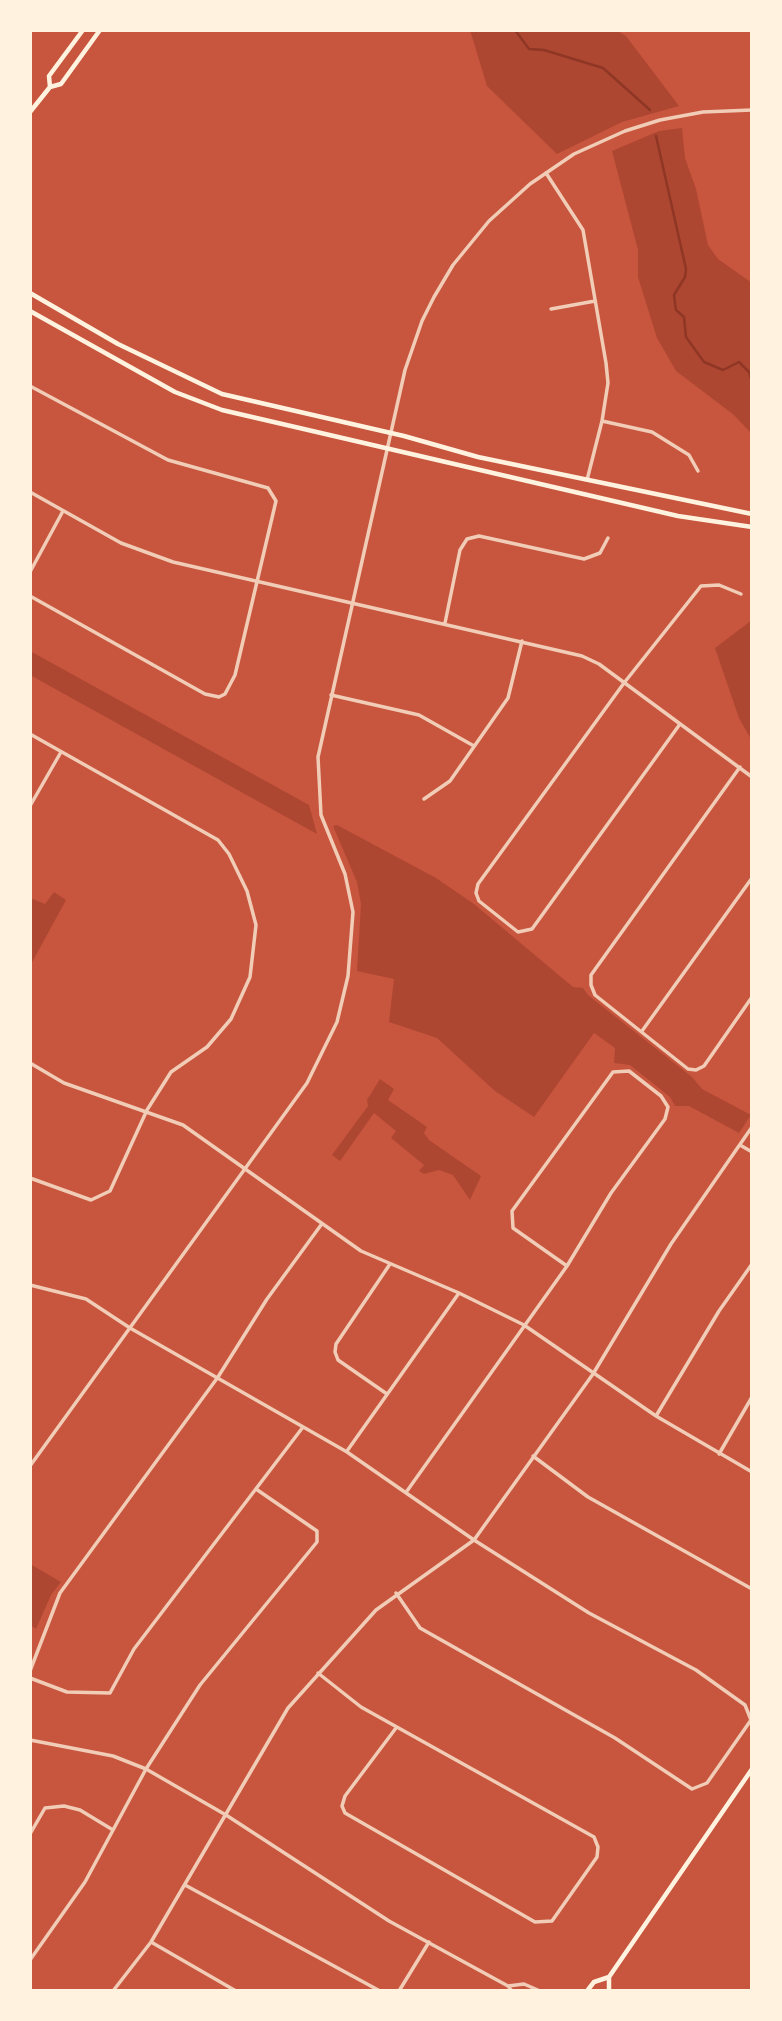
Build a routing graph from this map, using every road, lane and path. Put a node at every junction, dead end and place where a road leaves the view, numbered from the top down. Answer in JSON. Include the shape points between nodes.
{"nodes":[{"id":1,"x":83,"y":30,"type":"edge"},
{"id":2,"x":100,"y":30,"type":"edge"},
{"id":3,"x":50,"y":87,"type":"junction"},
{"id":4,"x":752,"y":110,"type":"edge"},
{"id":5,"x":30,"y":111,"type":"edge"},
{"id":6,"x":546,"y":173,"type":"junction"},
{"id":7,"x":30,"y":293,"type":"edge"},
{"id":8,"x":595,"y":301,"type":"junction"},
{"id":9,"x":551,"y":309,"type":"dead end"},
{"id":10,"x":30,"y":310,"type":"edge"},
{"id":11,"x":30,"y":386,"type":"edge"},
{"id":12,"x":602,"y":421,"type":"junction"},
{"id":13,"x":391,"y":433,"type":"junction"},
{"id":14,"x":387,"y":449,"type":"junction"},
{"id":15,"x":698,"y":471,"type":"dead end"},
{"id":16,"x":587,"y":480,"type":"junction"},
{"id":17,"x":30,"y":492,"type":"edge"},
{"id":18,"x":63,"y":511,"type":"junction"},
{"id":19,"x":752,"y":514,"type":"edge"},
{"id":20,"x":752,"y":527,"type":"edge"},
{"id":21,"x":608,"y":538,"type":"dead end"},
{"id":22,"x":30,"y":572,"type":"edge"},
{"id":23,"x":258,"y":582,"type":"junction"},
{"id":24,"x":741,"y":594,"type":"dead end"},
{"id":25,"x":30,"y":596,"type":"edge"},
{"id":26,"x":352,"y":603,"type":"junction"},
{"id":27,"x":444,"y":624,"type":"junction"},
{"id":28,"x":522,"y":641,"type":"junction"},
{"id":29,"x":624,"y":683,"type":"junction"},
{"id":30,"x":331,"y":695,"type":"junction"},
{"id":31,"x":680,"y":724,"type":"junction"},
{"id":32,"x":30,"y":734,"type":"edge"},
{"id":33,"x":474,"y":746,"type":"junction"},
{"id":34,"x":61,"y":751,"type":"junction"},
{"id":35,"x":740,"y":767,"type":"junction"},
{"id":36,"x":752,"y":777,"type":"edge"},
{"id":37,"x":424,"y":799,"type":"dead end"},
{"id":38,"x":30,"y":806,"type":"edge"},
{"id":39,"x":752,"y":878,"type":"edge"},
{"id":40,"x":752,"y":997,"type":"edge"},
{"id":41,"x":642,"y":1031,"type":"junction"},
{"id":42,"x":30,"y":1063,"type":"edge"},
{"id":43,"x":147,"y":1110,"type":"junction"},
{"id":44,"x":752,"y":1127,"type":"edge"},
{"id":45,"x":740,"y":1145,"type":"junction"},
{"id":46,"x":752,"y":1152,"type":"edge"},
{"id":47,"x":245,"y":1168,"type":"junction"},
{"id":48,"x":30,"y":1178,"type":"edge"},
{"id":49,"x":321,"y":1225,"type":"junction"},
{"id":50,"x":390,"y":1264,"type":"junction"},
{"id":51,"x":752,"y":1264,"type":"edge"},
{"id":52,"x":567,"y":1266,"type":"junction"},
{"id":53,"x":30,"y":1286,"type":"edge"},
{"id":54,"x":459,"y":1293,"type":"junction"},
{"id":55,"x":524,"y":1325,"type":"junction"},
{"id":56,"x":130,"y":1328,"type":"junction"},
{"id":57,"x":593,"y":1374,"type":"junction"},
{"id":58,"x":218,"y":1377,"type":"junction"},
{"id":59,"x":387,"y":1394,"type":"junction"},
{"id":60,"x":752,"y":1397,"type":"edge"},
{"id":61,"x":656,"y":1416,"type":"junction"},
{"id":62,"x":303,"y":1427,"type":"junction"},
{"id":63,"x":346,"y":1452,"type":"junction"},
{"id":64,"x":719,"y":1454,"type":"junction"},
{"id":65,"x":533,"y":1456,"type":"junction"},
{"id":66,"x":30,"y":1466,"type":"edge"},
{"id":67,"x":752,"y":1472,"type":"edge"},
{"id":68,"x":256,"y":1489,"type":"junction"},
{"id":69,"x":407,"y":1491,"type":"junction"},
{"id":70,"x":474,"y":1540,"type":"junction"},
{"id":71,"x":752,"y":1589,"type":"edge"},
{"id":72,"x":396,"y":1593,"type":"junction"},
{"id":73,"x":30,"y":1671,"type":"edge"},
{"id":74,"x":318,"y":1673,"type":"junction"},
{"id":75,"x":30,"y":1678,"type":"edge"},
{"id":76,"x":396,"y":1728,"type":"junction"},
{"id":77,"x":30,"y":1740,"type":"edge"},
{"id":78,"x":146,"y":1769,"type":"junction"},
{"id":79,"x":752,"y":1769,"type":"edge"},
{"id":80,"x":226,"y":1815,"type":"junction"},
{"id":81,"x":113,"y":1830,"type":"junction"},
{"id":82,"x":30,"y":1834,"type":"edge"},
{"id":83,"x":186,"y":1885,"type":"junction"},
{"id":84,"x":150,"y":1942,"type":"junction"},
{"id":85,"x":429,"y":1942,"type":"junction"},
{"id":86,"x":30,"y":1960,"type":"edge"},
{"id":87,"x":609,"y":1977,"type":"junction"},
{"id":88,"x":508,"y":1986,"type":"junction"},
{"id":89,"x":113,"y":1991,"type":"edge"},
{"id":90,"x":236,"y":1991,"type":"edge"},
{"id":91,"x":380,"y":1991,"type":"edge"},
{"id":92,"x":399,"y":1991,"type":"edge"},
{"id":93,"x":512,"y":1991,"type":"edge"},
{"id":94,"x":540,"y":1991,"type":"edge"},
{"id":95,"x":587,"y":1991,"type":"edge"},
{"id":96,"x":609,"y":1991,"type":"edge"}],
"edges":[{"from":1,"to":3,"type":"main road","via":[[49,76]]},
{"from":2,"to":3,"type":"main road","via":[[61,84]]},
{"from":3,"to":5,"type":"main road"},
{"from":4,"to":6,"type":"street","via":[[703,112],[642,125],[591,146]]},
{"from":6,"to":8,"type":"street","via":[[583,230]]},
{"from":6,"to":13,"type":"street","via":[[489,221],[443,281],[412,348]]},
{"from":7,"to":13,"type":"main road","via":[[197,385],[275,408]]},
{"from":8,"to":9,"type":"street"},
{"from":8,"to":12,"type":"street","via":[[608,383]]},
{"from":10,"to":14,"type":"main road","via":[[203,404]]},
{"from":11,"to":23,"type":"street","via":[[168,460],[272,491],[276,500]]},
{"from":12,"to":15,"type":"street","via":[[662,437],[689,455]]},
{"from":12,"to":16,"type":"street"},
{"from":13,"to":14,"type":"street"},
{"from":13,"to":16,"type":"main road"},
{"from":14,"to":20,"type":"main road","via":[[678,516]]},
{"from":14,"to":26,"type":"street"},
{"from":16,"to":19,"type":"main road"},
{"from":17,"to":18,"type":"street"},
{"from":18,"to":22,"type":"street"},
{"from":18,"to":23,"type":"street","via":[[121,543],[173,562]]},
{"from":21,"to":27,"type":"street","via":[[600,553],[584,559],[479,536],[467,539],[460,550]]},
{"from":23,"to":25,"type":"street","via":[[234,676],[219,698]]},
{"from":23,"to":26,"type":"street"},
{"from":24,"to":29,"type":"street","via":[[719,585],[701,586]]},
{"from":26,"to":27,"type":"street"},
{"from":26,"to":30,"type":"street"},
{"from":27,"to":28,"type":"street"},
{"from":28,"to":29,"type":"street","via":[[589,659]]},
{"from":28,"to":33,"type":"street","via":[[508,698]]},
{"from":29,"to":31,"type":"street"},
{"from":29,"to":31,"type":"street","via":[[478,884],[475,893],[479,901],[518,932],[532,929]]},
{"from":30,"to":33,"type":"street","via":[[419,715]]},
{"from":30,"to":47,"type":"street","via":[[317,779],[321,815],[352,902],[345,992],[316,1068]]},
{"from":31,"to":35,"type":"street"},
{"from":32,"to":34,"type":"street"},
{"from":33,"to":37,"type":"street","via":[[450,782]]},
{"from":34,"to":38,"type":"street"},
{"from":34,"to":43,"type":"street","via":[[218,840],[229,854],[254,913],[255,943],[242,999],[207,1047],[171,1072]]},
{"from":35,"to":36,"type":"street"},
{"from":35,"to":41,"type":"street","via":[[591,975],[595,995]]},
{"from":39,"to":41,"type":"street"},
{"from":40,"to":41,"type":"street","via":[[704,1066],[696,1070],[688,1069]]},
{"from":42,"to":43,"type":"street","via":[[64,1083]]},
{"from":43,"to":47,"type":"street","via":[[183,1125]]},
{"from":43,"to":48,"type":"street","via":[[104,1196],[91,1200]]},
{"from":44,"to":45,"type":"street"},
{"from":45,"to":46,"type":"street"},
{"from":45,"to":57,"type":"street","via":[[671,1244]]},
{"from":47,"to":49,"type":"street"},
{"from":47,"to":56,"type":"street"},
{"from":49,"to":50,"type":"street"},
{"from":49,"to":58,"type":"street"},
{"from":50,"to":54,"type":"street"},
{"from":50,"to":59,"type":"street","via":[[335,1352],[338,1360]]},
{"from":51,"to":61,"type":"street"},
{"from":52,"to":52,"type":"street","via":[[665,1119],[668,1107],[661,1096],[629,1070],[613,1072],[512,1211],[513,1228]]},
{"from":52,"to":55,"type":"street"},
{"from":53,"to":56,"type":"street","via":[[86,1299]]},
{"from":54,"to":55,"type":"street"},
{"from":54,"to":59,"type":"street"},
{"from":55,"to":57,"type":"street"},
{"from":55,"to":69,"type":"street"},
{"from":56,"to":58,"type":"street"},
{"from":56,"to":66,"type":"street"},
{"from":57,"to":61,"type":"street"},
{"from":57,"to":65,"type":"street"},
{"from":58,"to":62,"type":"street"},
{"from":58,"to":73,"type":"street","via":[[60,1593]]},
{"from":59,"to":63,"type":"street"},
{"from":60,"to":64,"type":"street"},
{"from":61,"to":64,"type":"street"},
{"from":62,"to":63,"type":"street"},
{"from":62,"to":68,"type":"street"},
{"from":63,"to":69,"type":"street"},
{"from":64,"to":67,"type":"street"},
{"from":65,"to":70,"type":"street"},
{"from":65,"to":71,"type":"street","via":[[588,1497]]},
{"from":68,"to":75,"type":"street","via":[[134,1649],[110,1693],[67,1692]]},
{"from":68,"to":78,"type":"street","via":[[317,1531],[317,1542],[200,1685]]},
{"from":69,"to":70,"type":"street"},
{"from":70,"to":72,"type":"street"},
{"from":70,"to":72,"type":"street","via":[[589,1613],[696,1670],[746,1705],[751,1720],[706,1783],[692,1789],[615,1738],[420,1628]]},
{"from":72,"to":74,"type":"street"},
{"from":74,"to":76,"type":"street"},
{"from":74,"to":80,"type":"street","via":[[288,1708]]},
{"from":76,"to":76,"type":"street","via":[[594,1838],[597,1857],[552,1921],[535,1923],[345,1813],[345,1796]]},
{"from":77,"to":78,"type":"street","via":[[113,1756]]},
{"from":78,"to":80,"type":"street"},
{"from":78,"to":81,"type":"street"},
{"from":79,"to":87,"type":"main road"},
{"from":80,"to":83,"type":"street"},
{"from":80,"to":85,"type":"street"},
{"from":81,"to":82,"type":"street","via":[[64,1806],[45,1808]]},
{"from":81,"to":86,"type":"street","via":[[85,1882]]},
{"from":83,"to":84,"type":"street"},
{"from":83,"to":91,"type":"street"},
{"from":84,"to":89,"type":"street"},
{"from":84,"to":90,"type":"street"},
{"from":85,"to":88,"type":"street"},
{"from":85,"to":92,"type":"street"},
{"from":87,"to":95,"type":"main road","via":[[594,1982]]},
{"from":87,"to":96,"type":"main road"},
{"from":88,"to":93,"type":"street"},
{"from":88,"to":94,"type":"street","via":[[524,1984]]}]}
